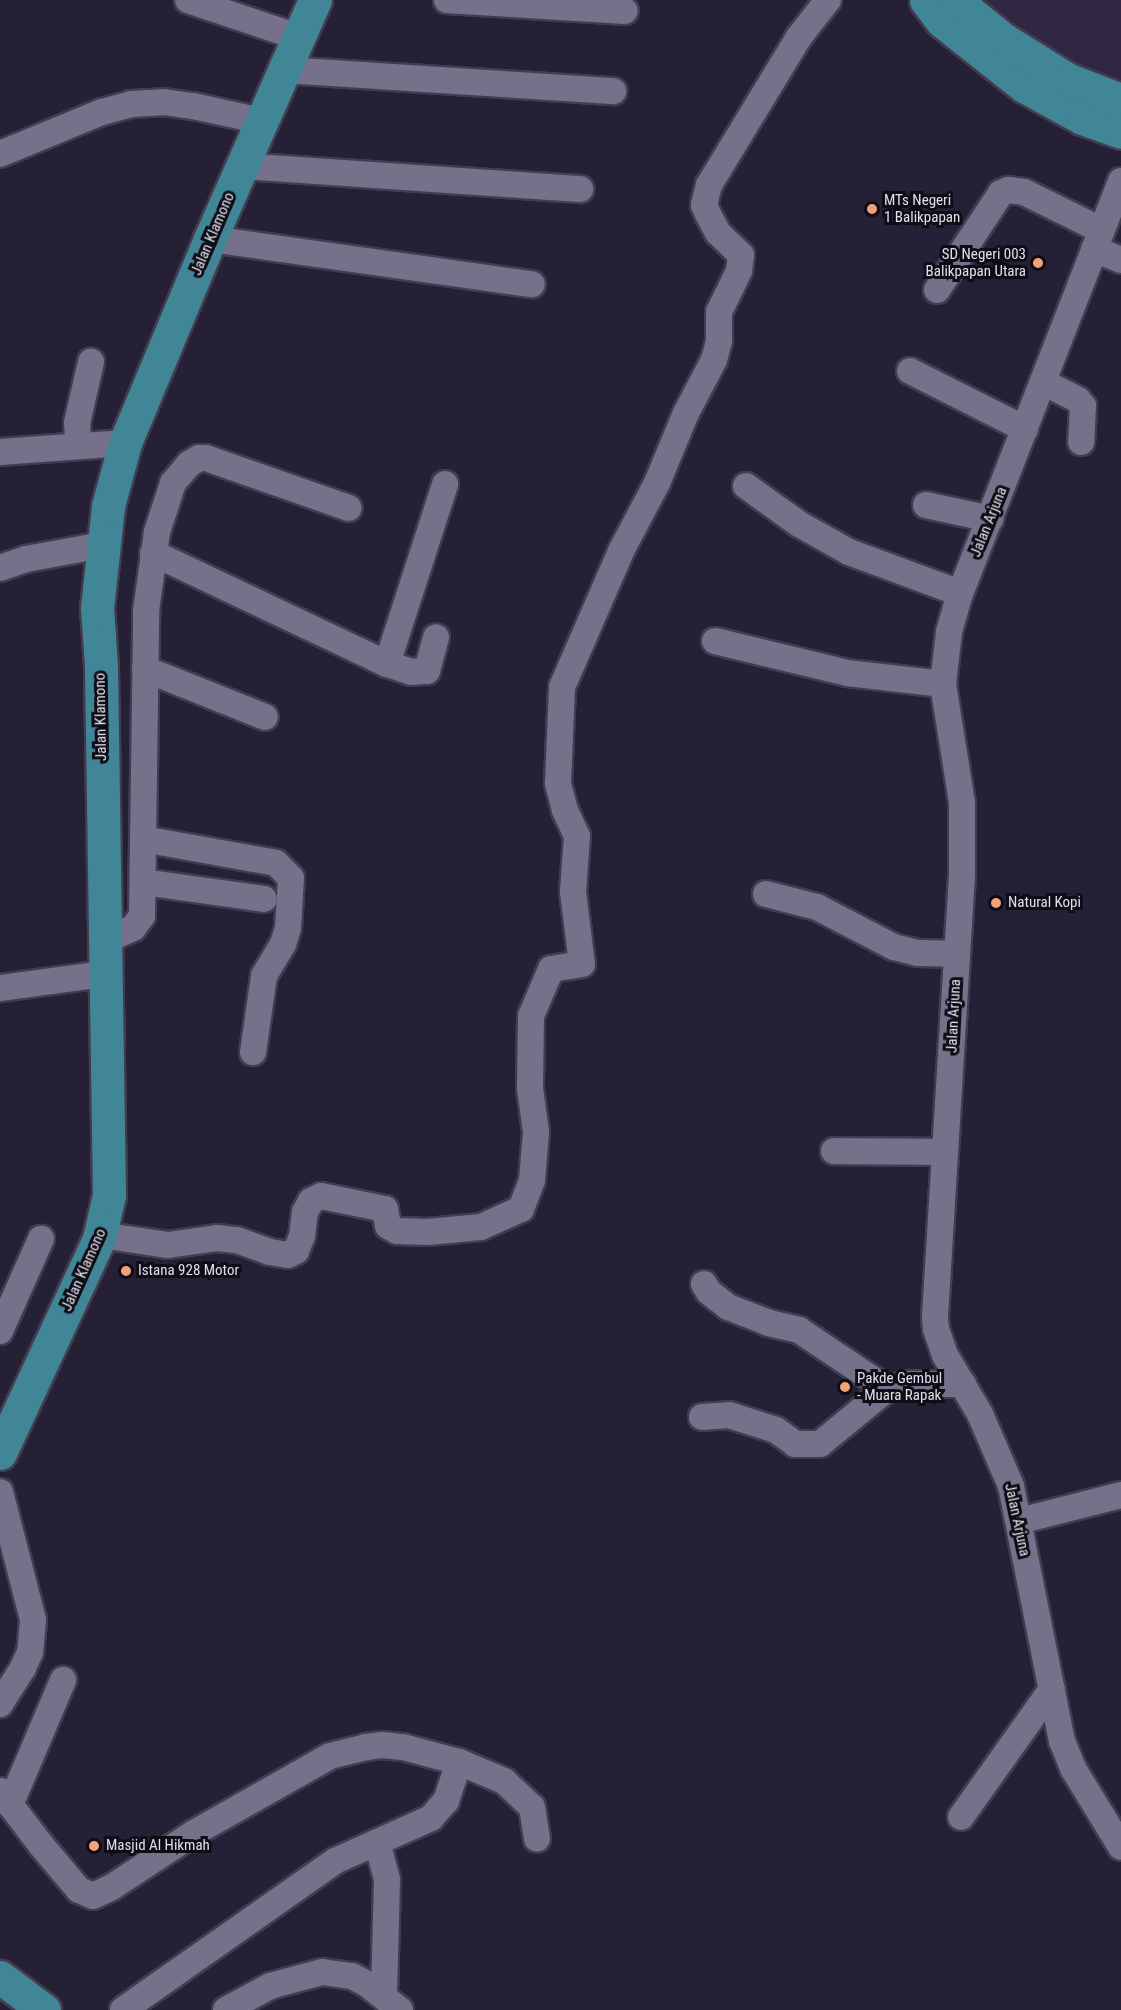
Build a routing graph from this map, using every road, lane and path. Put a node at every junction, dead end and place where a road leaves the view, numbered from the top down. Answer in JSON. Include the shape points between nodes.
{"nodes":[{"id":1,"x":188,"y":0,"type":"edge"},
{"id":2,"x":315,"y":0,"type":"edge"},
{"id":3,"x":447,"y":0,"type":"edge"},
{"id":4,"x":828,"y":0,"type":"edge"},
{"id":5,"x":926,"y":0,"type":"edge"},
{"id":6,"x":955,"y":0,"type":"edge"},
{"id":7,"x":625,"y":10,"type":"dead end"},
{"id":8,"x":300,"y":38,"type":"junction"},
{"id":9,"x":286,"y":70,"type":"junction"},
{"id":10,"x":613,"y":92,"type":"dead end"},
{"id":11,"x":1121,"y":99,"type":"edge"},
{"id":12,"x":262,"y":121,"type":"junction"},
{"id":13,"x":1121,"y":132,"type":"edge"},
{"id":14,"x":0,"y":154,"type":"edge"},
{"id":15,"x":242,"y":166,"type":"junction"},
{"id":16,"x":1120,"y":186,"type":"edge"},
{"id":17,"x":580,"y":189,"type":"dead end"},
{"id":18,"x":1101,"y":231,"type":"junction"},
{"id":19,"x":210,"y":239,"type":"junction"},
{"id":20,"x":1121,"y":260,"type":"edge"},
{"id":21,"x":532,"y":284,"type":"dead end"},
{"id":22,"x":936,"y":290,"type":"dead end"},
{"id":23,"x":91,"y":362,"type":"dead end"},
{"id":24,"x":910,"y":371,"type":"dead end"},
{"id":25,"x":1043,"y":382,"type":"junction"},
{"id":26,"x":1024,"y":429,"type":"junction"},
{"id":27,"x":1081,"y":442,"type":"dead end"},
{"id":28,"x":125,"y":443,"type":"junction"},
{"id":29,"x":78,"y":446,"type":"junction"},
{"id":30,"x":0,"y":452,"type":"edge"},
{"id":31,"x":446,"y":484,"type":"dead end"},
{"id":32,"x":746,"y":486,"type":"dead end"},
{"id":33,"x":926,"y":505,"type":"dead end"},
{"id":34,"x":349,"y":508,"type":"dead end"},
{"id":35,"x":990,"y":519,"type":"junction"},
{"id":36,"x":103,"y":545,"type":"junction"},
{"id":37,"x":153,"y":553,"type":"junction"},
{"id":38,"x":0,"y":568,"type":"edge"},
{"id":39,"x":960,"y":593,"type":"junction"},
{"id":40,"x":436,"y":637,"type":"dead end"},
{"id":41,"x":715,"y":641,"type":"dead end"},
{"id":42,"x":387,"y":664,"type":"junction"},
{"id":43,"x":145,"y":669,"type":"junction"},
{"id":44,"x":943,"y":684,"type":"junction"},
{"id":45,"x":265,"y":717,"type":"dead end"},
{"id":46,"x":143,"y":839,"type":"junction"},
{"id":47,"x":142,"y":882,"type":"junction"},
{"id":48,"x":766,"y":894,"type":"dead end"},
{"id":49,"x":264,"y":898,"type":"dead end"},
{"id":50,"x":104,"y":941,"type":"junction"},
{"id":51,"x":957,"y":954,"type":"junction"},
{"id":52,"x":104,"y":974,"type":"junction"},
{"id":53,"x":0,"y":988,"type":"edge"},
{"id":54,"x":253,"y":1052,"type":"dead end"},
{"id":55,"x":834,"y":1151,"type":"dead end"},
{"id":56,"x":944,"y":1152,"type":"junction"},
{"id":57,"x":101,"y":1235,"type":"junction"},
{"id":58,"x":41,"y":1239,"type":"dead end"},
{"id":59,"x":704,"y":1284,"type":"dead end"},
{"id":60,"x":0,"y":1331,"type":"edge"},
{"id":61,"x":963,"y":1384,"type":"junction"},
{"id":62,"x":887,"y":1389,"type":"junction"},
{"id":63,"x":702,"y":1418,"type":"dead end"},
{"id":64,"x":0,"y":1453,"type":"edge"},
{"id":65,"x":0,"y":1492,"type":"edge"},
{"id":66,"x":1121,"y":1495,"type":"edge"},
{"id":67,"x":1019,"y":1521,"type":"junction"},
{"id":68,"x":63,"y":1680,"type":"dead end"},
{"id":69,"x":1052,"y":1689,"type":"junction"},
{"id":70,"x":0,"y":1704,"type":"edge"},
{"id":71,"x":459,"y":1762,"type":"junction"},
{"id":72,"x":5,"y":1798,"type":"edge"},
{"id":73,"x":961,"y":1817,"type":"dead end"},
{"id":74,"x":537,"y":1839,"type":"dead end"},
{"id":75,"x":377,"y":1842,"type":"junction"},
{"id":76,"x":1121,"y":1847,"type":"edge"},
{"id":77,"x":0,"y":1977,"type":"edge"},
{"id":78,"x":392,"y":2004,"type":"edge"},
{"id":79,"x":44,"y":2010,"type":"edge"},
{"id":80,"x":123,"y":2010,"type":"edge"},
{"id":81,"x":226,"y":2010,"type":"edge"}],
"edges":[{"from":1,"to":8,"type":"street"},
{"from":2,"to":8,"type":"main road","name":"Jalan Klamono"},
{"from":3,"to":7,"type":"street"},
{"from":4,"to":57,"type":"street","via":[[794,45],[709,185],[704,205],[708,214],[718,233],[741,255],[740,271],[719,312],[719,341],[714,360],[621,551],[562,687],[558,783],[564,810],[577,836],[573,892],[582,964],[551,969],[531,1016],[530,1088],[536,1132],[532,1180],[521,1209],[481,1227],[397,1231],[388,1226],[386,1209],[321,1196],[305,1212],[302,1236],[296,1251],[288,1255],[237,1240],[218,1238],[168,1245]]},
{"from":5,"to":13,"type":"main road","via":[[942,21],[1024,86],[1082,118]]},
{"from":6,"to":11,"type":"main road","via":[[1004,39],[1067,79]]},
{"from":8,"to":9,"type":"main road","name":"Jalan Klamono"},
{"from":9,"to":10,"type":"street"},
{"from":9,"to":12,"type":"main road","name":"Jalan Klamono"},
{"from":12,"to":14,"type":"street","via":[[164,102],[131,104]]},
{"from":12,"to":15,"type":"main road","name":"Jalan Klamono"},
{"from":15,"to":17,"type":"street"},
{"from":15,"to":19,"type":"main road","name":"Jalan Klamono"},
{"from":16,"to":18,"type":"street","name":"Jalan Arjuna"},
{"from":18,"to":20,"type":"street"},
{"from":18,"to":22,"type":"street","via":[[1024,192],[1008,190],[1001,193]]},
{"from":18,"to":25,"type":"street","name":"Jalan Arjuna"},
{"from":19,"to":21,"type":"street"},
{"from":19,"to":28,"type":"main road","name":"Jalan Klamono"},
{"from":23,"to":29,"type":"street","via":[[77,423]]},
{"from":24,"to":26,"type":"street"},
{"from":25,"to":26,"type":"street","name":"Jalan Arjuna"},
{"from":25,"to":27,"type":"street","via":[[1083,406]]},
{"from":26,"to":35,"type":"street","name":"Jalan Arjuna"},
{"from":28,"to":29,"type":"street"},
{"from":28,"to":36,"type":"main road","name":"Jalan Klamono","via":[[108,506]]},
{"from":29,"to":30,"type":"street"},
{"from":31,"to":42,"type":"street"},
{"from":32,"to":39,"type":"street","via":[[799,524],[849,552]]},
{"from":33,"to":35,"type":"street"},
{"from":34,"to":37,"type":"street","via":[[218,460],[199,458],[173,483],[161,514]]},
{"from":35,"to":39,"type":"street","name":"Jalan Arjuna"},
{"from":36,"to":38,"type":"street","via":[[26,559]]},
{"from":36,"to":50,"type":"main road","name":"Jalan Klamono","via":[[97,608]]},
{"from":37,"to":42,"type":"street"},
{"from":37,"to":43,"type":"street"},
{"from":39,"to":44,"type":"street","name":"Jalan Arjuna","via":[[952,617]]},
{"from":40,"to":42,"type":"street","via":[[426,671],[411,672]]},
{"from":41,"to":44,"type":"street","via":[[847,673]]},
{"from":43,"to":45,"type":"street"},
{"from":43,"to":46,"type":"street"},
{"from":44,"to":51,"type":"street","name":"Jalan Arjuna","via":[[962,803]]},
{"from":46,"to":47,"type":"street"},
{"from":46,"to":54,"type":"street","via":[[276,863],[291,878],[288,928],[264,976]]},
{"from":47,"to":49,"type":"street"},
{"from":47,"to":50,"type":"street","via":[[139,923]]},
{"from":48,"to":51,"type":"street","via":[[817,907],[894,947],[918,953]]},
{"from":50,"to":52,"type":"main road","name":"Jalan Klamono"},
{"from":51,"to":56,"type":"street","name":"Jalan Arjuna"},
{"from":52,"to":53,"type":"street"},
{"from":52,"to":57,"type":"main road","name":"Jalan Klamono","via":[[111,1158]]},
{"from":55,"to":56,"type":"street"},
{"from":56,"to":61,"type":"street","name":"Jalan Arjuna","via":[[936,1329],[945,1355]]},
{"from":57,"to":64,"type":"main road","name":"Jalan Klamono"},
{"from":58,"to":60,"type":"street"},
{"from":59,"to":62,"type":"street","via":[[728,1307],[799,1330]]},
{"from":61,"to":62,"type":"street","via":[[909,1384]]},
{"from":61,"to":67,"type":"street","name":"Jalan Arjuna","via":[[1006,1473]]},
{"from":62,"to":63,"type":"street","via":[[820,1444],[795,1444],[776,1430],[729,1415]]},
{"from":65,"to":70,"type":"street","via":[[33,1620],[30,1652]]},
{"from":66,"to":67,"type":"street"},
{"from":67,"to":69,"type":"street","name":"Jalan Arjuna"},
{"from":68,"to":72,"type":"street"},
{"from":69,"to":73,"type":"street"},
{"from":69,"to":76,"type":"street","name":"Jalan Arjuna","via":[[1062,1742],[1074,1770]]},
{"from":71,"to":72,"type":"street","via":[[383,1745],[330,1756],[93,1896],[79,1890]]},
{"from":71,"to":74,"type":"street","via":[[504,1781],[526,1799],[532,1807]]},
{"from":71,"to":75,"type":"street","via":[[448,1796],[437,1813]]},
{"from":75,"to":78,"type":"street","via":[[387,1880]]},
{"from":75,"to":80,"type":"street","via":[[311,1877]]},
{"from":77,"to":79,"type":"main road"},
{"from":78,"to":81,"type":"street","via":[[352,1976],[322,1972],[270,1986]]}]}
